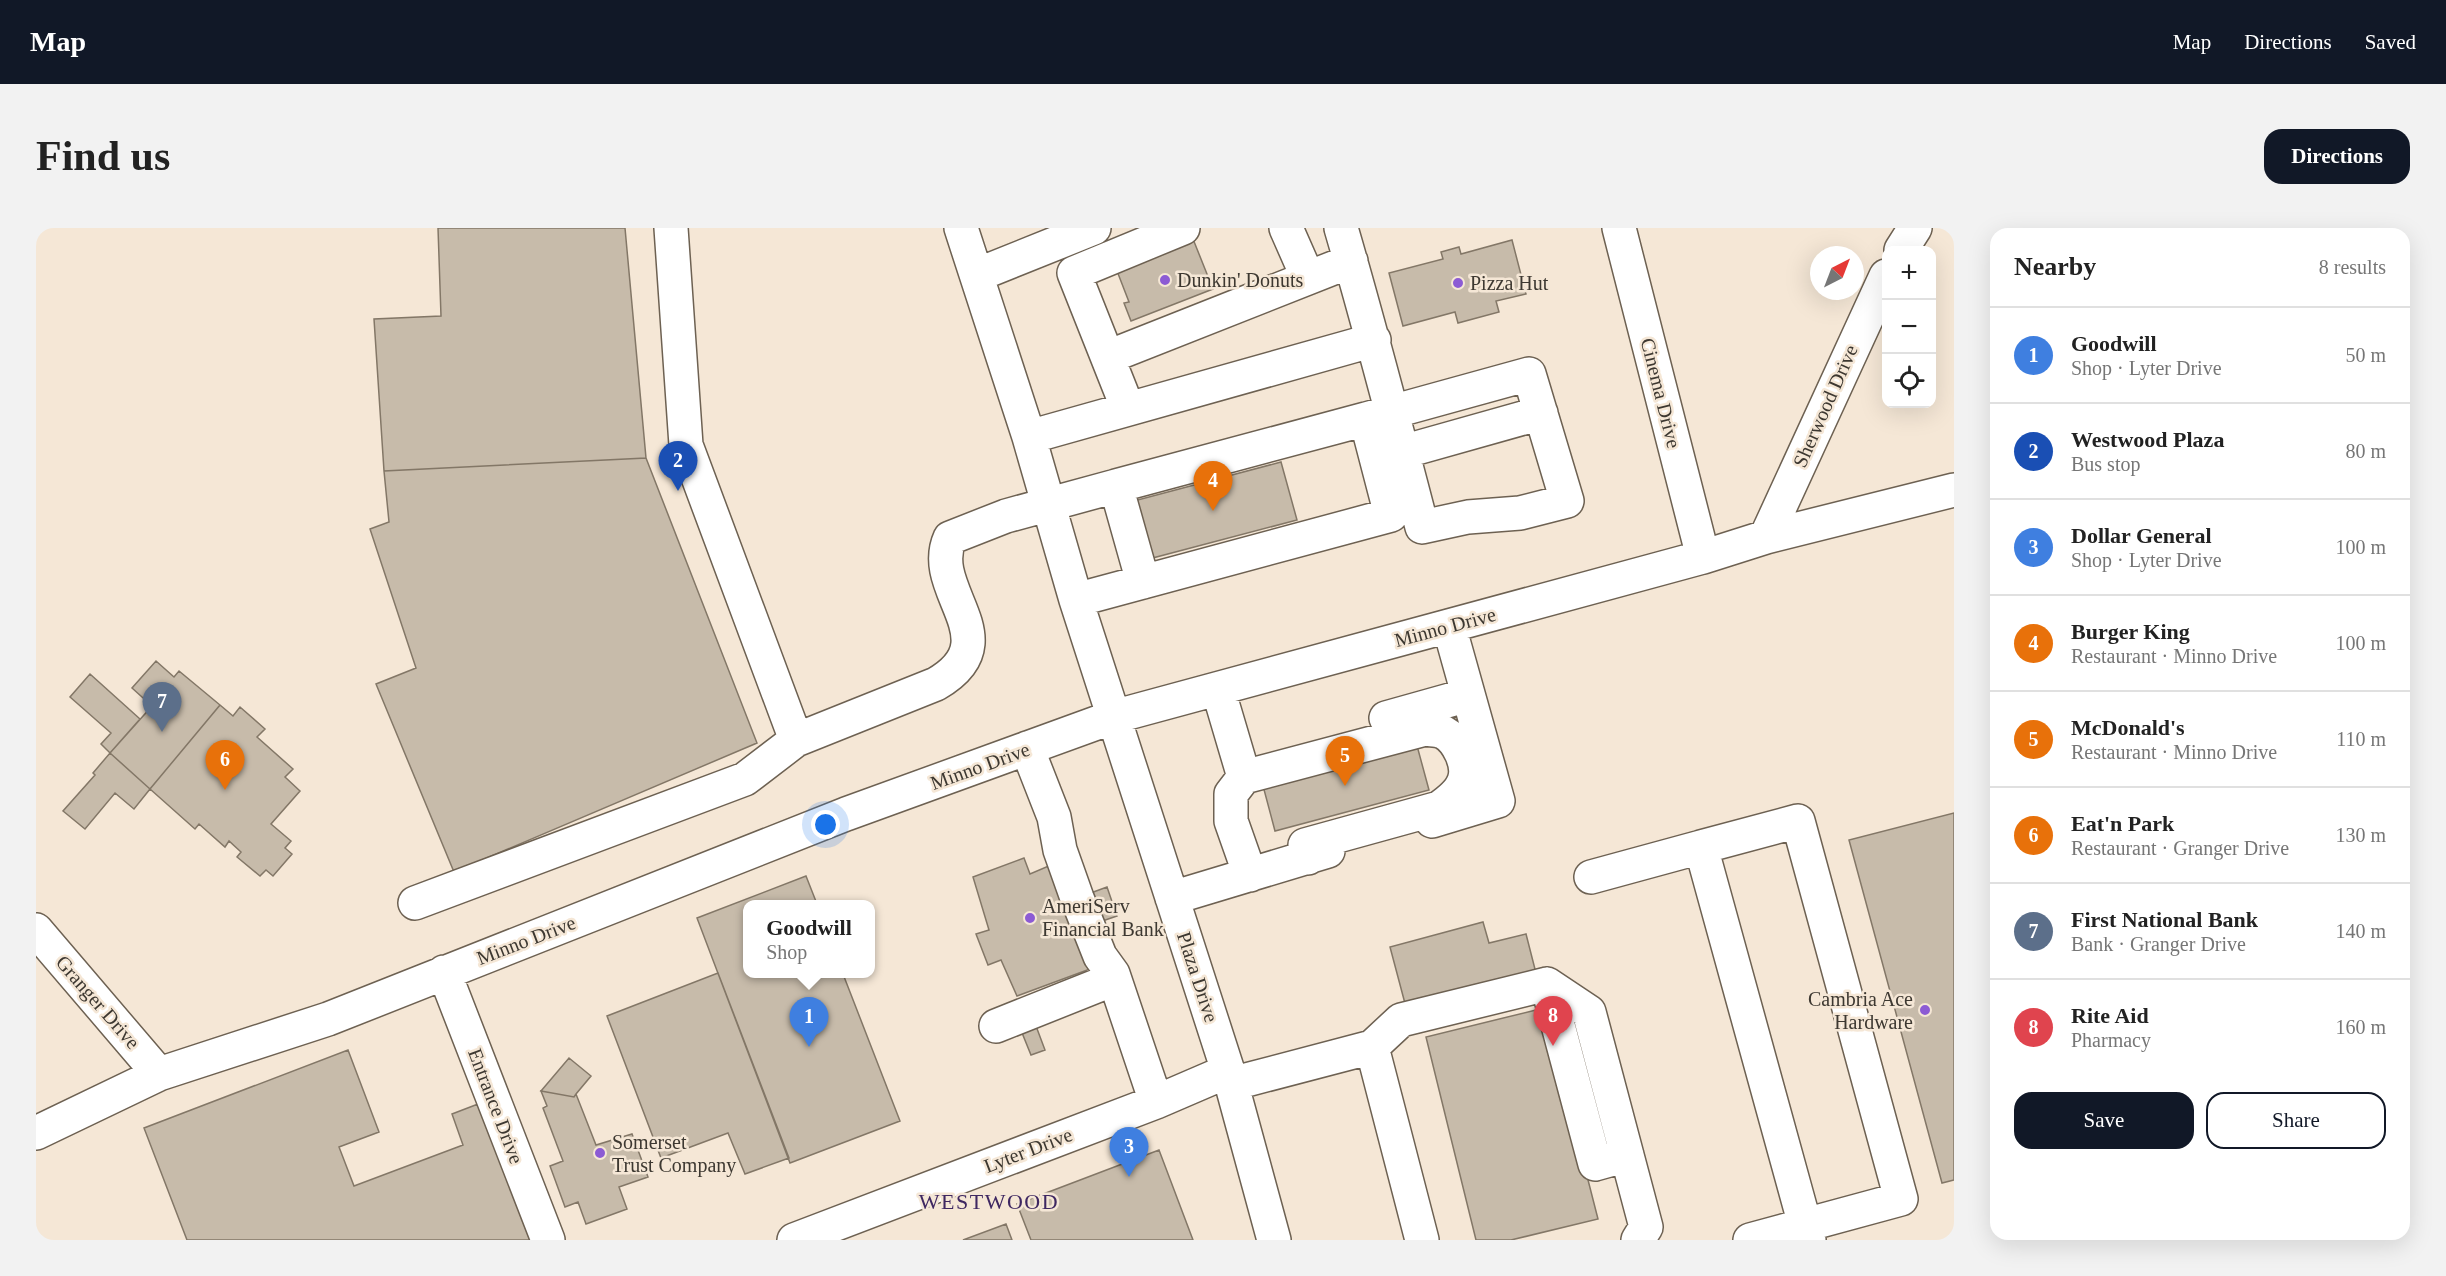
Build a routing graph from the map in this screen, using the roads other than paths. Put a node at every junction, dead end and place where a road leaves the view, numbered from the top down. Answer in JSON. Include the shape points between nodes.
{"nodes":[{"id":1,"x":671,"y":228,"type":"edge"},
{"id":2,"x":961,"y":228,"type":"edge"},
{"id":3,"x":1094,"y":228,"type":"edge"},
{"id":4,"x":1183,"y":228,"type":"edge"},
{"id":5,"x":1286,"y":228,"type":"edge"},
{"id":6,"x":1341,"y":228,"type":"edge"},
{"id":7,"x":1619,"y":228,"type":"edge"},
{"id":8,"x":1915,"y":228,"type":"edge"},
{"id":9,"x":1904,"y":246,"type":"edge"},
{"id":10,"x":1351,"y":261,"type":"junction"},
{"id":11,"x":977,"y":275,"type":"junction"},
{"id":12,"x":1308,"y":278,"type":"junction"},
{"id":13,"x":1882,"y":287,"type":"edge"},
{"id":14,"x":1374,"y":340,"type":"junction"},
{"id":15,"x":1108,"y":357,"type":"junction"},
{"id":16,"x":1128,"y":409,"type":"junction"},
{"id":17,"x":1540,"y":414,"type":"junction"},
{"id":18,"x":1379,"y":415,"type":"junction"},
{"id":19,"x":1029,"y":437,"type":"junction"},
{"id":20,"x":1390,"y":456,"type":"junction"},
{"id":21,"x":1116,"y":486,"type":"junction"},
{"id":22,"x":1954,"y":490,"type":"edge"},
{"id":23,"x":1048,"y":505,"type":"junction"},
{"id":24,"x":1766,"y":537,"type":"junction"},
{"id":25,"x":1703,"y":557,"type":"junction"},
{"id":26,"x":1143,"y":582,"type":"junction"},
{"id":27,"x":1076,"y":600,"type":"junction"},
{"id":28,"x":1449,"y":626,"type":"junction"},
{"id":29,"x":1218,"y":689,"type":"junction"},
{"id":30,"x":1468,"y":695,"type":"junction"},
{"id":31,"x":1113,"y":717,"type":"junction"},
{"id":32,"x":796,"y":740,"type":"junction"},
{"id":33,"x":1027,"y":748,"type":"junction"},
{"id":34,"x":1241,"y":767,"type":"junction"},
{"id":35,"x":1701,"y":848,"type":"junction"},
{"id":36,"x":1308,"y":858,"type":"junction"},
{"id":37,"x":1250,"y":874,"type":"junction"},
{"id":38,"x":1591,"y":877,"type":"dead end"},
{"id":39,"x":1172,"y":898,"type":"junction"},
{"id":40,"x":415,"y":903,"type":"dead end"},
{"id":41,"x":36,"y":930,"type":"edge"},
{"id":42,"x":444,"y":972,"type":"junction"},
{"id":43,"x":1116,"y":983,"type":"junction"},
{"id":44,"x":999,"y":1034,"type":"dead end"},
{"id":45,"x":1372,"y":1047,"type":"junction"},
{"id":46,"x":159,"y":1074,"type":"junction"},
{"id":47,"x":1229,"y":1077,"type":"junction"},
{"id":48,"x":1156,"y":1102,"type":"junction"},
{"id":49,"x":36,"y":1133,"type":"edge"},
{"id":50,"x":1807,"y":1233,"type":"edge"},
{"id":51,"x":548,"y":1240,"type":"edge"},
{"id":52,"x":794,"y":1240,"type":"edge"},
{"id":53,"x":1274,"y":1240,"type":"edge"},
{"id":54,"x":1422,"y":1240,"type":"edge"},
{"id":55,"x":1638,"y":1240,"type":"edge"},
{"id":56,"x":1750,"y":1240,"type":"edge"}],
"edges":[{"from":1,"to":32,"type":"street","via":[[686,445]]},
{"from":2,"to":11,"type":"street","name":"Plaza Drive"},
{"from":3,"to":11,"type":"street"},
{"from":4,"to":15,"type":"street","via":[[1074,273]]},
{"from":5,"to":12,"type":"street"},
{"from":6,"to":10,"type":"street"},
{"from":7,"to":25,"type":"street","name":"Cinema Drive"},
{"from":8,"to":9,"type":"street"},
{"from":10,"to":12,"type":"street"},
{"from":10,"to":14,"type":"street"},
{"from":11,"to":19,"type":"street","name":"Plaza Drive"},
{"from":12,"to":15,"type":"street"},
{"from":13,"to":24,"type":"street","name":"Sherwood Drive"},
{"from":14,"to":16,"type":"street"},
{"from":14,"to":18,"type":"street"},
{"from":15,"to":16,"type":"street"},
{"from":16,"to":19,"type":"street"},
{"from":17,"to":18,"type":"street","via":[[1528,374]]},
{"from":17,"to":20,"type":"street"},
{"from":17,"to":20,"type":"street","via":[[1567,501],[1520,513],[1468,517],[1422,527]]},
{"from":18,"to":20,"type":"street"},
{"from":18,"to":21,"type":"street"},
{"from":19,"to":23,"type":"street","name":"Plaza Drive"},
{"from":20,"to":26,"type":"street","via":[[1391,515]]},
{"from":21,"to":23,"type":"street"},
{"from":21,"to":26,"type":"street"},
{"from":22,"to":24,"type":"street","name":"Minno Drive"},
{"from":23,"to":27,"type":"street","name":"Plaza Drive"},
{"from":23,"to":32,"type":"street","via":[[950,538],[944,558],[967,629],[969,646],[963,664],[936,684]]},
{"from":24,"to":25,"type":"street","name":"Minno Drive"},
{"from":25,"to":28,"type":"street","name":"Minno Drive"},
{"from":26,"to":27,"type":"street"},
{"from":27,"to":31,"type":"street","name":"Plaza Drive"},
{"from":28,"to":29,"type":"street","name":"Minno Drive"},
{"from":28,"to":30,"type":"street"},
{"from":29,"to":31,"type":"street","name":"Minno Drive"},
{"from":29,"to":34,"type":"street"},
{"from":30,"to":34,"type":"street"},
{"from":30,"to":36,"type":"street","via":[[1498,801]]},
{"from":31,"to":33,"type":"street","name":"Minno Drive"},
{"from":31,"to":39,"type":"street","name":"Plaza Drive"},
{"from":32,"to":40,"type":"street","via":[[746,778]]},
{"from":33,"to":42,"type":"street","name":"Minno Drive","via":[[846,814]]},
{"from":33,"to":43,"type":"street","via":[[1054,817],[1075,842],[1117,949]]},
{"from":34,"to":36,"type":"street","via":[[1425,729],[1442,731],[1456,742],[1464,762],[1465,780],[1455,796],[1439,808],[1305,845]]},
{"from":34,"to":37,"type":"street","via":[[1231,794],[1231,821]]},
{"from":35,"to":38,"type":"street"},
{"from":35,"to":50,"type":"street"},
{"from":35,"to":50,"type":"street","via":[[1798,821],[1802,832],[1901,1199]]},
{"from":36,"to":37,"type":"street"},
{"from":37,"to":39,"type":"street"},
{"from":39,"to":47,"type":"street","name":"Plaza Drive"},
{"from":41,"to":46,"type":"street","name":"Granger Drive"},
{"from":42,"to":46,"type":"street","name":"Minno Drive","via":[[328,1019]]},
{"from":42,"to":51,"type":"street","name":"Entrance Drive"},
{"from":43,"to":44,"type":"street"},
{"from":43,"to":48,"type":"street"},
{"from":45,"to":47,"type":"street","name":"Lyter Drive"},
{"from":45,"to":54,"type":"street"},
{"from":45,"to":55,"type":"street","via":[[1401,1020],[1559,992],[1589,1012],[1611,1159],[1646,1227]]},
{"from":46,"to":49,"type":"street","name":"Minno Drive"},
{"from":47,"to":48,"type":"street","name":"Lyter Drive"},
{"from":47,"to":53,"type":"street","name":"Plaza Drive"},
{"from":48,"to":52,"type":"street","name":"Lyter Drive"},
{"from":50,"to":56,"type":"street"}]}
